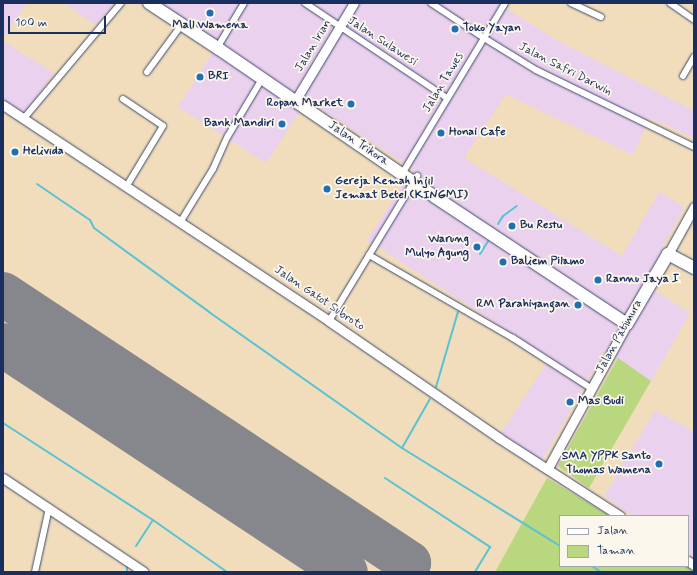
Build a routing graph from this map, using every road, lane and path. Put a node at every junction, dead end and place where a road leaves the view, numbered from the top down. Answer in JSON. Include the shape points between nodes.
{"nodes":[{"id":1,"x":121,"y":3,"type":"edge"},
{"id":2,"x":149,"y":3,"type":"edge"},
{"id":3,"x":160,"y":3,"type":"edge"},
{"id":4,"x":244,"y":3,"type":"edge"},
{"id":5,"x":304,"y":3,"type":"edge"},
{"id":6,"x":354,"y":3,"type":"edge"},
{"id":7,"x":431,"y":3,"type":"edge"},
{"id":8,"x":505,"y":3,"type":"edge"},
{"id":9,"x":571,"y":3,"type":"edge"},
{"id":10,"x":670,"y":3,"type":"edge"},
{"id":11,"x":601,"y":17,"type":"dead end"},
{"id":12,"x":694,"y":20,"type":"edge"},
{"id":13,"x":183,"y":23,"type":"junction"},
{"id":14,"x":339,"y":27,"type":"junction"},
{"id":15,"x":484,"y":38,"type":"junction"},
{"id":16,"x":220,"y":43,"type":"junction"},
{"id":17,"x":694,"y":57,"type":"edge"},
{"id":18,"x":147,"y":72,"type":"dead end"},
{"id":19,"x":683,"y":76,"type":"dead end"},
{"id":20,"x":262,"y":79,"type":"junction"},
{"id":21,"x":296,"y":98,"type":"junction"},
{"id":22,"x":447,"y":98,"type":"junction"},
{"id":23,"x":123,"y":99,"type":"dead end"},
{"id":24,"x":3,"y":105,"type":"edge"},
{"id":25,"x":25,"y":117,"type":"junction"},
{"id":26,"x":694,"y":147,"type":"edge"},
{"id":27,"x":404,"y":171,"type":"junction"},
{"id":28,"x":415,"y":179,"type":"junction"},
{"id":29,"x":126,"y":187,"type":"junction"},
{"id":30,"x":694,"y":207,"type":"edge"},
{"id":31,"x":181,"y":221,"type":"junction"},
{"id":32,"x":668,"y":254,"type":"junction"},
{"id":33,"x":368,"y":255,"type":"junction"},
{"id":34,"x":694,"y":268,"type":"edge"},
{"id":35,"x":329,"y":321,"type":"junction"},
{"id":36,"x":628,"y":321,"type":"junction"},
{"id":37,"x":592,"y":389,"type":"junction"},
{"id":38,"x":548,"y":468,"type":"junction"},
{"id":39,"x":3,"y":478,"type":"edge"},
{"id":40,"x":49,"y":508,"type":"junction"},
{"id":41,"x":618,"y":515,"type":"edge"},
{"id":42,"x":35,"y":572,"type":"edge"},
{"id":43,"x":144,"y":572,"type":"edge"}],
"edges":[{"from":1,"to":25,"type":"street"},
{"from":2,"to":13,"type":"highway","name":"Jalan Trikora"},
{"from":3,"to":13,"type":"highway","name":"Jalan Trikora"},
{"from":4,"to":16,"type":"street"},
{"from":5,"to":14,"type":"street","name":"Jalan Sulawesi"},
{"from":6,"to":14,"type":"street","name":"Jalan Irian"},
{"from":7,"to":15,"type":"street","name":"Jalan Safri Darwin"},
{"from":8,"to":15,"type":"street","name":"Jalan Tawes"},
{"from":9,"to":11,"type":"street"},
{"from":10,"to":12,"type":"street"},
{"from":13,"to":16,"type":"highway","name":"Jalan Trikora"},
{"from":13,"to":18,"type":"street"},
{"from":13,"to":20,"type":"highway","name":"Jalan Trikora"},
{"from":14,"to":21,"type":"street","name":"Jalan Irian"},
{"from":14,"to":22,"type":"street","name":"Jalan Sulawesi"},
{"from":15,"to":22,"type":"street","name":"Jalan Tawes"},
{"from":15,"to":26,"type":"street","name":"Jalan Safri Darwin","via":[[536,70]]},
{"from":16,"to":21,"type":"highway","name":"Jalan Trikora"},
{"from":17,"to":19,"type":"street"},
{"from":20,"to":21,"type":"highway","name":"Jalan Trikora"},
{"from":20,"to":31,"type":"street","via":[[228,136],[213,169]]},
{"from":21,"to":27,"type":"highway","name":"Jalan Trikora"},
{"from":22,"to":27,"type":"street","name":"Jalan Tawes"},
{"from":23,"to":29,"type":"street","via":[[163,126]]},
{"from":24,"to":25,"type":"street","name":"Jalan Gatot Subroto"},
{"from":25,"to":29,"type":"street","name":"Jalan Gatot Subroto"},
{"from":27,"to":28,"type":"highway","name":"Jalan Trikora"},
{"from":28,"to":33,"type":"street"},
{"from":28,"to":36,"type":"highway","name":"Jalan Trikora"},
{"from":29,"to":31,"type":"street","name":"Jalan Gatot Subroto"},
{"from":30,"to":32,"type":"street","name":"Jalan Patimura"},
{"from":31,"to":35,"type":"street","name":"Jalan Gatot Subroto"},
{"from":32,"to":34,"type":"highway"},
{"from":32,"to":36,"type":"highway","name":"Jalan Patimura"},
{"from":33,"to":35,"type":"street"},
{"from":33,"to":37,"type":"street","via":[[513,338]]},
{"from":35,"to":38,"type":"street","name":"Jalan Gatot Subroto","via":[[498,438]]},
{"from":36,"to":37,"type":"street","name":"Jalan Patimura"},
{"from":37,"to":38,"type":"street","name":"Jalan Patimura"},
{"from":38,"to":41,"type":"street","name":"Jalan Gatot Subroto"},
{"from":39,"to":40,"type":"street"},
{"from":40,"to":42,"type":"street"},
{"from":40,"to":43,"type":"street"}]}
